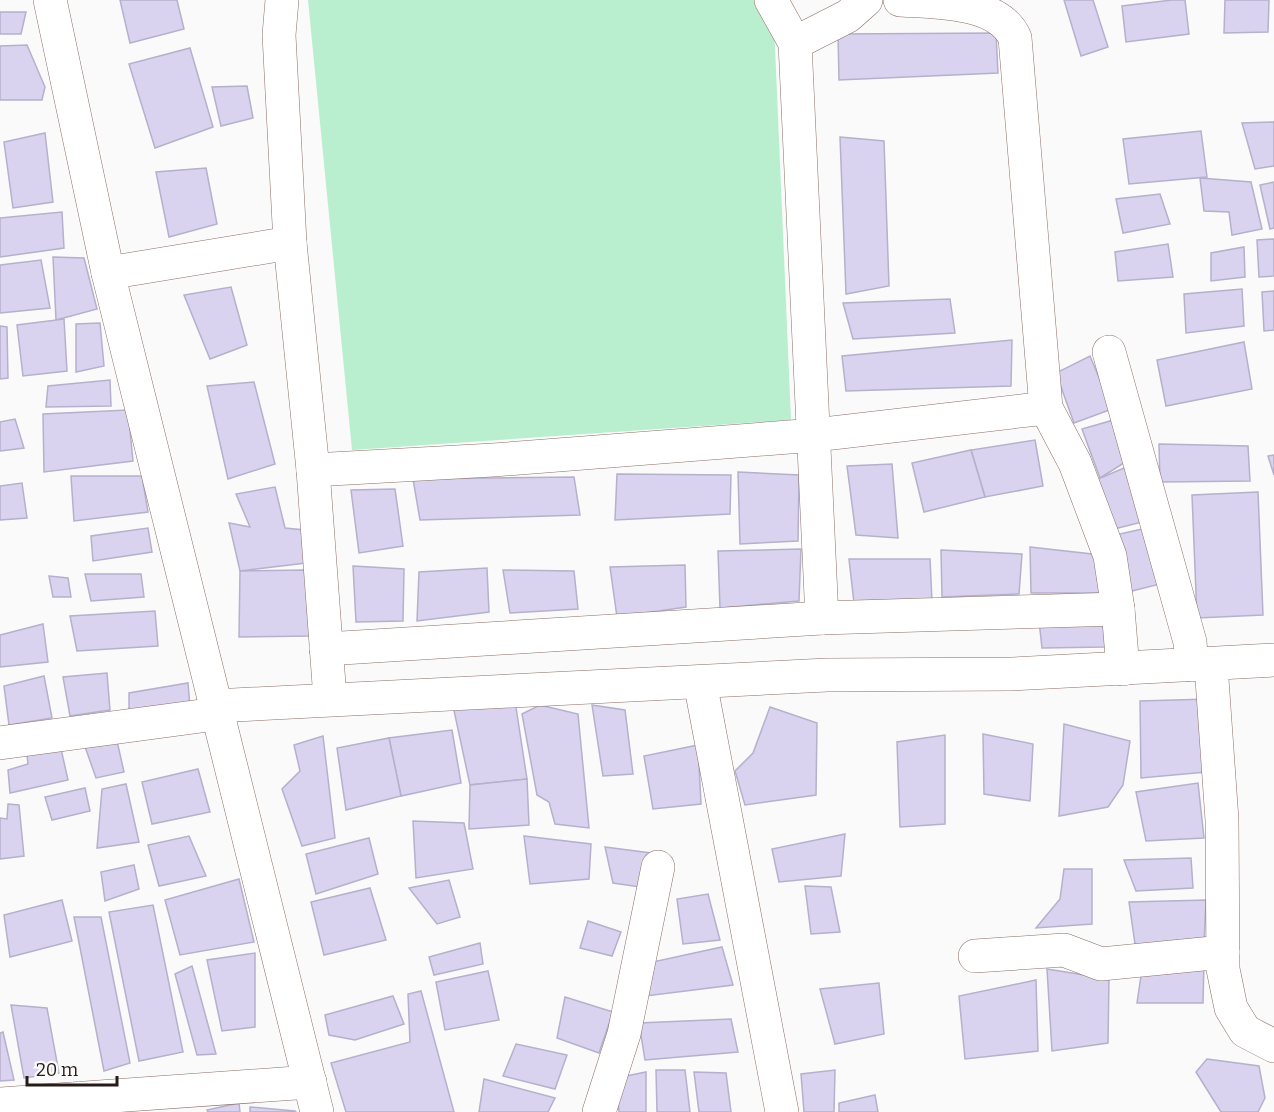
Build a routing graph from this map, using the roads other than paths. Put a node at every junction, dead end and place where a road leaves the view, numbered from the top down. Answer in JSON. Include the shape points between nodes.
{"nodes":[{"id":1,"x":50,"y":0,"type":"edge"},
{"id":2,"x":282,"y":0,"type":"edge"},
{"id":3,"x":771,"y":0,"type":"edge"},
{"id":4,"x":866,"y":0,"type":"edge"},
{"id":5,"x":900,"y":0,"type":"edge"},
{"id":6,"x":795,"y":43,"type":"junction"},
{"id":7,"x":290,"y":243,"type":"junction"},
{"id":8,"x":108,"y":273,"type":"junction"},
{"id":9,"x":1109,"y":352,"type":"dead end"},
{"id":10,"x":1046,"y":408,"type":"junction"},
{"id":11,"x":815,"y":435,"type":"junction"},
{"id":12,"x":313,"y":470,"type":"junction"},
{"id":13,"x":1118,"y":609,"type":"junction"},
{"id":14,"x":822,"y":618,"type":"junction"},
{"id":15,"x":326,"y":649,"type":"junction"},
{"id":16,"x":1274,"y":660,"type":"edge"},
{"id":17,"x":1201,"y":665,"type":"junction"},
{"id":18,"x":1123,"y":669,"type":"junction"},
{"id":19,"x":700,"y":682,"type":"junction"},
{"id":20,"x":330,"y":698,"type":"junction"},
{"id":21,"x":215,"y":710,"type":"junction"},
{"id":22,"x":0,"y":743,"type":"edge"},
{"id":23,"x":658,"y":867,"type":"dead end"},
{"id":24,"x":1223,"y":952,"type":"junction"},
{"id":25,"x":975,"y":956,"type":"dead end"},
{"id":26,"x":1274,"y":1046,"type":"edge"},
{"id":27,"x":313,"y":1097,"type":"edge"},
{"id":28,"x":0,"y":1104,"type":"edge"},
{"id":29,"x":599,"y":1112,"type":"edge"},
{"id":30,"x":782,"y":1112,"type":"edge"}],
"edges":[{"from":1,"to":8,"type":"street"},
{"from":2,"to":7,"type":"street","via":[[279,35]]},
{"from":3,"to":6,"type":"street"},
{"from":4,"to":6,"type":"street","via":[[848,16]]},
{"from":5,"to":10,"type":"street","via":[[945,3],[995,14],[1010,27],[1015,38]]},
{"from":6,"to":11,"type":"street"},
{"from":7,"to":8,"type":"street"},
{"from":7,"to":12,"type":"street"},
{"from":8,"to":21,"type":"street"},
{"from":9,"to":17,"type":"street","via":[[1190,642]]},
{"from":10,"to":11,"type":"street"},
{"from":10,"to":13,"type":"street","via":[[1076,463],[1102,531]]},
{"from":11,"to":12,"type":"street"},
{"from":11,"to":14,"type":"street"},
{"from":12,"to":15,"type":"street"},
{"from":13,"to":14,"type":"street"},
{"from":13,"to":18,"type":"street"},
{"from":14,"to":15,"type":"street"},
{"from":15,"to":20,"type":"street"},
{"from":16,"to":17,"type":"street"},
{"from":17,"to":18,"type":"street"},
{"from":17,"to":24,"type":"street","via":[[1222,820]]},
{"from":18,"to":19,"type":"street","via":[[827,675]]},
{"from":19,"to":20,"type":"street"},
{"from":19,"to":30,"type":"street"},
{"from":20,"to":21,"type":"street"},
{"from":21,"to":22,"type":"street"},
{"from":21,"to":27,"type":"street"},
{"from":23,"to":29,"type":"street","via":[[624,1034]]},
{"from":24,"to":25,"type":"street","via":[[1101,964],[1064,950]]},
{"from":24,"to":26,"type":"street","via":[[1231,1008],[1245,1031]]},
{"from":27,"to":28,"type":"street"}]}
